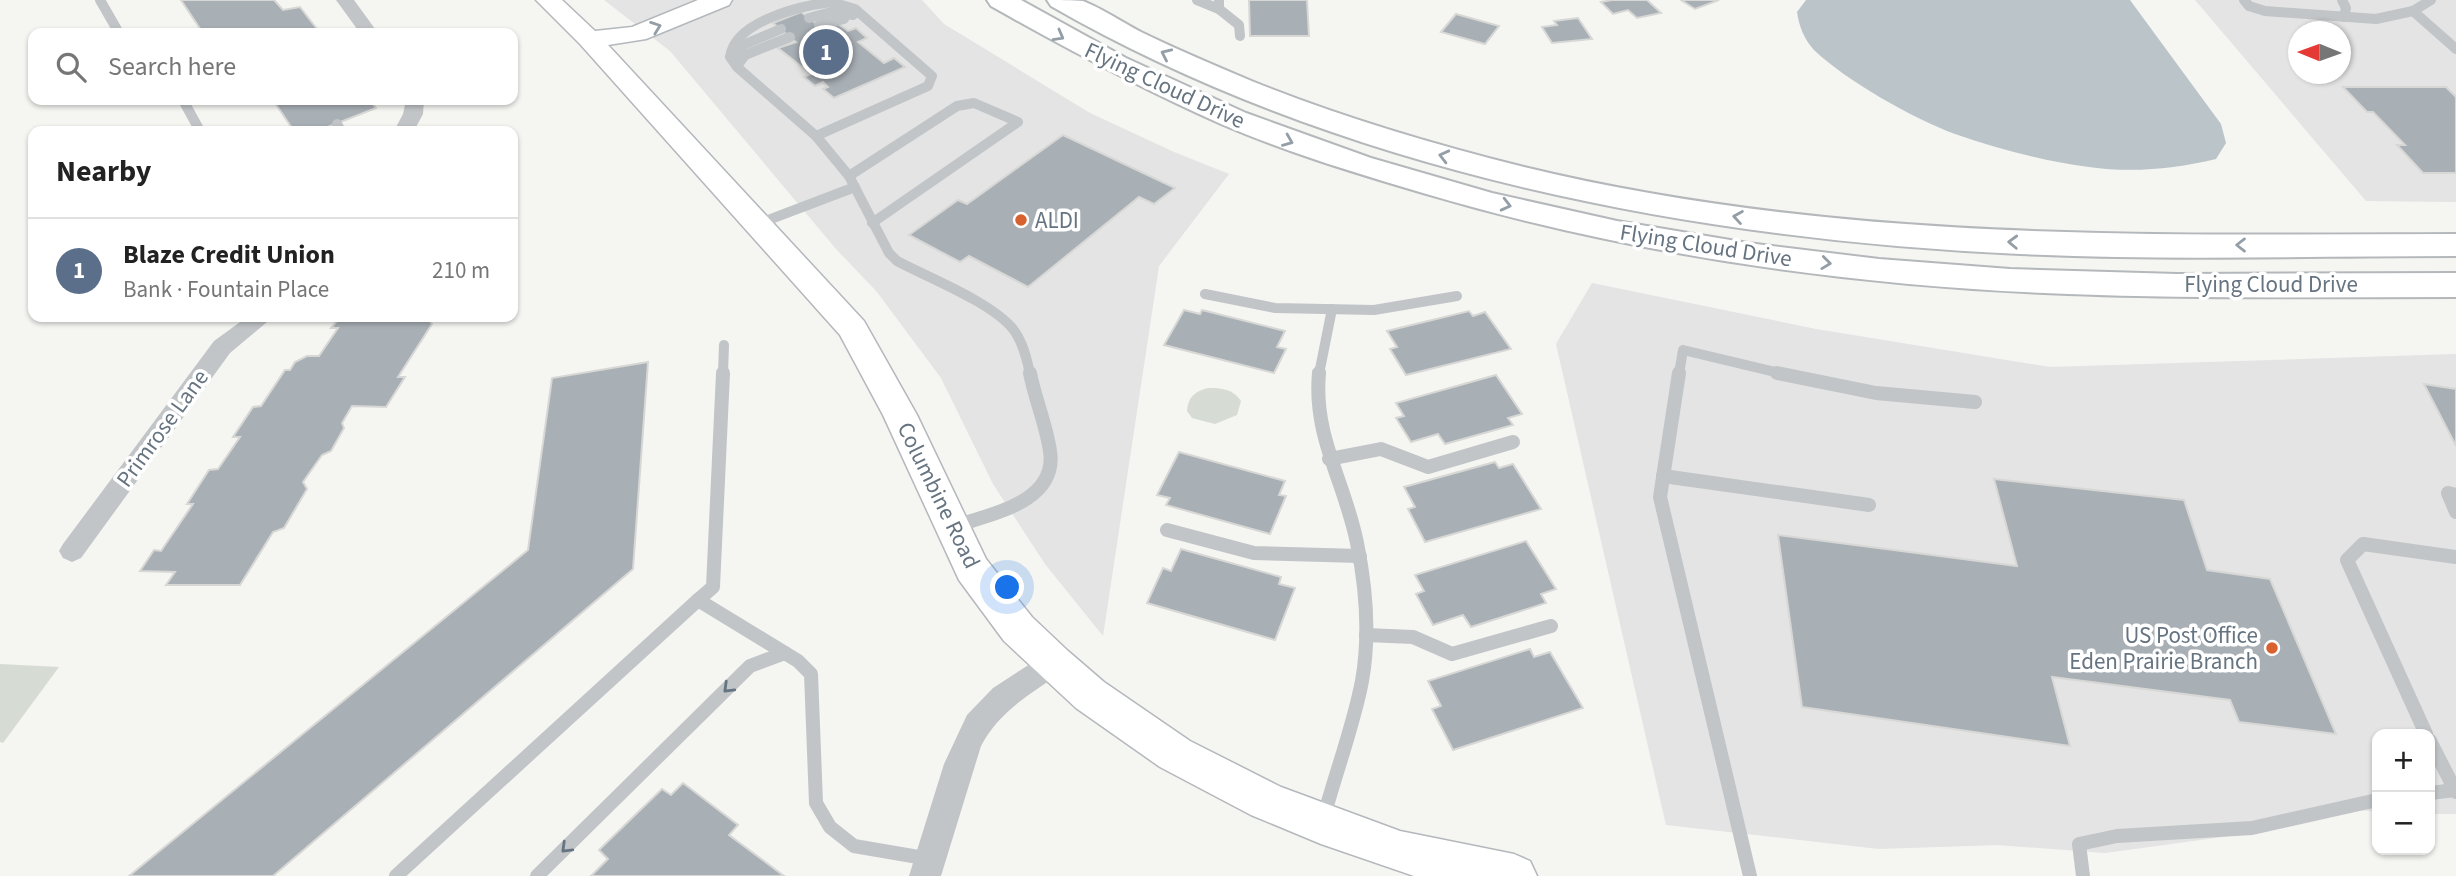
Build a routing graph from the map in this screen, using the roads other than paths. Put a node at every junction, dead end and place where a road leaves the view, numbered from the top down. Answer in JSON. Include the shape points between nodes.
{"nodes":[{"id":1,"x":100,"y":0,"type":"edge"},
{"id":2,"x":345,"y":0,"type":"edge"},
{"id":3,"x":548,"y":0,"type":"edge"},
{"id":4,"x":669,"y":0,"type":"edge"},
{"id":5,"x":720,"y":0,"type":"edge"},
{"id":6,"x":1001,"y":0,"type":"edge"},
{"id":7,"x":1061,"y":0,"type":"edge"},
{"id":8,"x":1197,"y":0,"type":"edge"},
{"id":9,"x":2244,"y":0,"type":"edge"},
{"id":10,"x":2342,"y":0,"type":"edge"},
{"id":11,"x":2431,"y":0,"type":"edge"},
{"id":12,"x":1219,"y":4,"type":"edge"},
{"id":13,"x":2413,"y":10,"type":"junction"},
{"id":14,"x":2344,"y":16,"type":"junction"},
{"id":15,"x":809,"y":18,"type":"dead end"},
{"id":16,"x":869,"y":20,"type":"junction"},
{"id":17,"x":819,"y":25,"type":"dead end"},
{"id":18,"x":116,"y":28,"type":"edge"},
{"id":19,"x":365,"y":28,"type":"edge"},
{"id":20,"x":781,"y":29,"type":"dead end"},
{"id":21,"x":1240,"y":36,"type":"dead end"},
{"id":22,"x":790,"y":37,"type":"dead end"},
{"id":23,"x":589,"y":39,"type":"junction"},
{"id":24,"x":2456,"y":49,"type":"edge"},
{"id":25,"x":737,"y":67,"type":"junction"},
{"id":26,"x":186,"y":105,"type":"edge"},
{"id":27,"x":414,"y":105,"type":"edge"},
{"id":28,"x":197,"y":126,"type":"edge"},
{"id":29,"x":407,"y":126,"type":"edge"},
{"id":30,"x":817,"y":136,"type":"junction"},
{"id":31,"x":852,"y":181,"type":"junction"},
{"id":32,"x":872,"y":223,"type":"junction"},
{"id":33,"x":758,"y":224,"type":"junction"},
{"id":34,"x":2456,"y":236,"type":"edge"},
{"id":35,"x":2292,"y":245,"type":"junction"},
{"id":36,"x":2456,"y":245,"type":"edge"},
{"id":37,"x":2325,"y":285,"type":"junction"},
{"id":38,"x":2456,"y":285,"type":"edge"},
{"id":39,"x":1205,"y":294,"type":"dead end"},
{"id":40,"x":1457,"y":296,"type":"dead end"},
{"id":41,"x":2456,"y":298,"type":"edge"},
{"id":42,"x":1332,"y":309,"type":"junction"},
{"id":43,"x":255,"y":322,"type":"edge"},
{"id":44,"x":724,"y":345,"type":"dead end"},
{"id":45,"x":1975,"y":402,"type":"dead end"},
{"id":46,"x":1513,"y":442,"type":"dead end"},
{"id":47,"x":1329,"y":459,"type":"junction"},
{"id":48,"x":1663,"y":476,"type":"junction"},
{"id":49,"x":2456,"y":495,"type":"edge"},
{"id":50,"x":1869,"y":505,"type":"dead end"},
{"id":51,"x":2456,"y":512,"type":"edge"},
{"id":52,"x":951,"y":527,"type":"junction"},
{"id":53,"x":1167,"y":530,"type":"dead end"},
{"id":54,"x":72,"y":551,"type":"dead end"},
{"id":55,"x":1360,"y":556,"type":"junction"},
{"id":56,"x":2456,"y":557,"type":"edge"},
{"id":57,"x":698,"y":600,"type":"junction"},
{"id":58,"x":1551,"y":626,"type":"dead end"},
{"id":59,"x":1366,"y":635,"type":"junction"},
{"id":60,"x":785,"y":653,"type":"junction"},
{"id":61,"x":1054,"y":663,"type":"junction"},
{"id":62,"x":2425,"y":729,"type":"edge"},
{"id":63,"x":2435,"y":751,"type":"edge"},
{"id":64,"x":2455,"y":791,"type":"edge"},
{"id":65,"x":2435,"y":793,"type":"edge"},
{"id":66,"x":2372,"y":801,"type":"edge"},
{"id":67,"x":1321,"y":824,"type":"junction"},
{"id":68,"x":928,"y":868,"type":"edge"},
{"id":69,"x":396,"y":876,"type":"edge"},
{"id":70,"x":537,"y":876,"type":"edge"},
{"id":71,"x":1514,"y":876,"type":"edge"},
{"id":72,"x":1750,"y":876,"type":"edge"},
{"id":73,"x":2083,"y":876,"type":"edge"}],
"edges":[{"from":1,"to":18,"type":"lane"},
{"from":2,"to":19,"type":"street"},
{"from":3,"to":23,"type":"street","name":"Columbine Road"},
{"from":4,"to":23,"type":"street","via":[[609,21]]},
{"from":23,"to":5,"type":"street","one_way":true,"via":[[636,34]]},
{"from":6,"to":37,"type":"main road","name":"Flying Cloud Drive","one_way":true,"via":[[1135,76],[1296,144],[1436,188],[1594,226],[1734,252],[1877,270],[2146,284]]},
{"from":35,"to":7,"type":"main road","name":"Flying Cloud Drive","one_way":true,"via":[[2103,245],[1892,235],[1756,220],[1594,192],[1426,152],[1318,116],[1200,70]]},
{"from":8,"to":12,"type":"lane"},
{"from":9,"to":14,"type":"lane","via":[[2265,11]]},
{"from":10,"to":14,"type":"lane"},
{"from":11,"to":13,"type":"lane"},
{"from":12,"to":21,"type":"lane","via":[[1239,25]]},
{"from":13,"to":14,"type":"lane","via":[[2376,19]]},
{"from":13,"to":24,"type":"lane"},
{"from":15,"to":16,"type":"lane","via":[[842,12]]},
{"from":16,"to":17,"type":"lane","via":[[841,19]]},
{"from":16,"to":25,"type":"lane","via":[[842,4],[808,5],[755,25],[738,37],[730,50]]},
{"from":16,"to":30,"type":"lane","via":[[929,71],[932,82]]},
{"from":20,"to":25,"type":"lane","via":[[743,45],[735,57]]},
{"from":22,"to":25,"type":"lane","via":[[745,55]]},
{"from":23,"to":33,"type":"street","name":"Columbine Road"},
{"from":25,"to":30,"type":"lane"},
{"from":26,"to":28,"type":"lane"},
{"from":27,"to":29,"type":"street"},
{"from":30,"to":31,"type":"lane"},
{"from":31,"to":32,"type":"lane"},
{"from":31,"to":32,"type":"lane","via":[[957,106],[974,103],[1018,122]]},
{"from":31,"to":33,"type":"lane"},
{"from":32,"to":52,"type":"lane","via":[[897,261],[1012,327],[1048,446],[1052,466],[1038,492]]},
{"from":33,"to":52,"type":"street","name":"Columbine Road","via":[[853,329],[900,415]]},
{"from":34,"to":35,"type":"main road"},
{"from":35,"to":36,"type":"main road","name":"Flying Cloud Drive"},
{"from":37,"to":38,"type":"main road","name":"Flying Cloud Drive"},
{"from":37,"to":41,"type":"main road"},
{"from":39,"to":42,"type":"lane","via":[[1275,307]]},
{"from":40,"to":42,"type":"lane","via":[[1374,310]]},
{"from":42,"to":47,"type":"lane","via":[[1318,368],[1318,411]]},
{"from":43,"to":54,"type":"street","name":"Primrose Lane","via":[[222,347]]},
{"from":44,"to":57,"type":"lane","via":[[713,587]]},
{"from":45,"to":48,"type":"lane","via":[[1875,393],[1683,350]]},
{"from":46,"to":47,"type":"lane","via":[[1428,467],[1381,449]]},
{"from":47,"to":55,"type":"lane"},
{"from":48,"to":50,"type":"lane"},
{"from":48,"to":72,"type":"lane","via":[[1660,497]]},
{"from":49,"to":51,"type":"lane","via":[[2448,493]]},
{"from":52,"to":61,"type":"street","name":"Columbine Road","via":[[972,569],[1018,629]]},
{"from":53,"to":55,"type":"lane","via":[[1254,553]]},
{"from":55,"to":59,"type":"lane"},
{"from":56,"to":62,"type":"lane","via":[[2363,544],[2347,560]]},
{"from":57,"to":60,"type":"lane"},
{"from":57,"to":69,"type":"lane"},
{"from":58,"to":59,"type":"lane","via":[[1452,654],[1413,637]]},
{"from":59,"to":67,"type":"lane","via":[[1360,697]]},
{"from":60,"to":68,"type":"lane","via":[[811,674],[816,803],[830,827],[854,846]]},
{"from":60,"to":70,"type":"lane","one_way":true,"via":[[750,666]]},
{"from":61,"to":67,"type":"street","name":"Columbine Road","via":[[1090,695],[1175,754]]},
{"from":61,"to":68,"type":"street","via":[[987,712],[969,738]]},
{"from":63,"to":64,"type":"lane"},
{"from":64,"to":65,"type":"lane"},
{"from":66,"to":73,"type":"lane","via":[[2238,831],[2104,836],[2079,844]]},
{"from":67,"to":71,"type":"street","name":"Columbine Road","via":[[1400,852]]}]}
